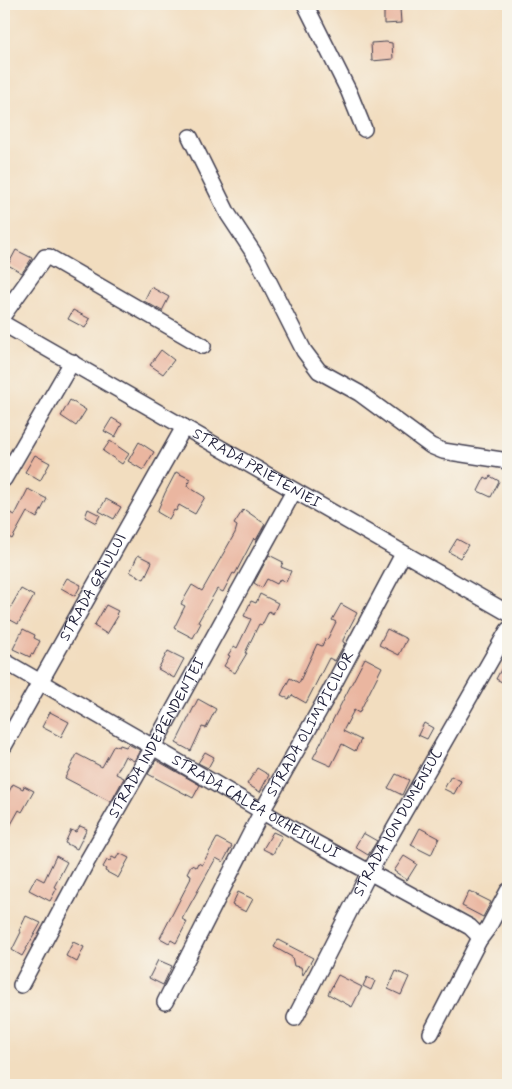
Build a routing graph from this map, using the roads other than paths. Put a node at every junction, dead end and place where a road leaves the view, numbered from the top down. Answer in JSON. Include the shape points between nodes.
{"nodes":[{"id":1,"x":305,"y":4,"type":"edge"},
{"id":2,"x":364,"y":129,"type":"dead end"},
{"id":3,"x":190,"y":137,"type":"dead end"},
{"id":4,"x":4,"y":314,"type":"edge"},
{"id":5,"x":4,"y":324,"type":"edge"},
{"id":6,"x":203,"y":346,"type":"dead end"},
{"id":7,"x":72,"y":362,"type":"junction"},
{"id":8,"x":184,"y":427,"type":"junction"},
{"id":9,"x":508,"y":461,"type":"edge"},
{"id":10,"x":4,"y":479,"type":"edge"},
{"id":11,"x":294,"y":491,"type":"junction"},
{"id":12,"x":403,"y":554,"type":"junction"},
{"id":13,"x":508,"y":613,"type":"edge"},
{"id":14,"x":508,"y":630,"type":"edge"},
{"id":15,"x":4,"y":661,"type":"edge"},
{"id":16,"x":40,"y":681,"type":"junction"},
{"id":17,"x":4,"y":746,"type":"edge"},
{"id":18,"x":153,"y":747,"type":"junction"},
{"id":19,"x":262,"y":812,"type":"junction"},
{"id":20,"x":369,"y":873,"type":"junction"},
{"id":21,"x":508,"y":892,"type":"edge"},
{"id":22,"x":479,"y":940,"type":"junction"},
{"id":23,"x":21,"y":986,"type":"dead end"},
{"id":24,"x":165,"y":1002,"type":"dead end"},
{"id":25,"x":295,"y":1018,"type":"dead end"},
{"id":26,"x":431,"y":1033,"type":"dead end"}],
"edges":[{"from":1,"to":2,"type":"street"},
{"from":3,"to":9,"type":"street","via":[[228,214],[257,258],[304,351],[319,371],[359,392],[431,446],[443,451]]},
{"from":4,"to":6,"type":"street","via":[[45,257],[49,257]]},
{"from":5,"to":7,"type":"street","name":"STRADA PRIETENIEI"},
{"from":7,"to":8,"type":"street","name":"STRADA PRIETENIEI"},
{"from":7,"to":10,"type":"street"},
{"from":8,"to":11,"type":"street","name":"STRADA PRIETENIEI"},
{"from":8,"to":16,"type":"street","name":"STRADA GRÎULUI"},
{"from":11,"to":12,"type":"street","name":"STRADA PRIETENIEI"},
{"from":11,"to":18,"type":"street","name":"STRADA INDEPENDENȚEI"},
{"from":12,"to":13,"type":"street","name":"STRADA PRIETENIEI"},
{"from":12,"to":19,"type":"street","name":"STRADA OLIMPICILOR"},
{"from":14,"to":20,"type":"street","name":"STRADA ION DUMENIUC"},
{"from":15,"to":16,"type":"street","name":"STRADA CALEA ORHEIULUI"},
{"from":16,"to":17,"type":"street","name":"STRADA GRÎULUI"},
{"from":16,"to":18,"type":"street","name":"STRADA CALEA ORHEIULUI"},
{"from":18,"to":19,"type":"street","name":"STRADA CALEA ORHEIULUI"},
{"from":18,"to":23,"type":"street","name":"STRADA INDEPENDENȚEI"},
{"from":19,"to":20,"type":"street","name":"STRADA CALEA ORHEIULUI"},
{"from":19,"to":24,"type":"street","name":"STRADA OLIMPICILOR"},
{"from":20,"to":22,"type":"street","name":"STRADA CALEA ORHEIULUI","via":[[470,927]]},
{"from":20,"to":25,"type":"street","name":"STRADA ION DUMENIUC"},
{"from":21,"to":22,"type":"street"},
{"from":22,"to":26,"type":"street"}]}
